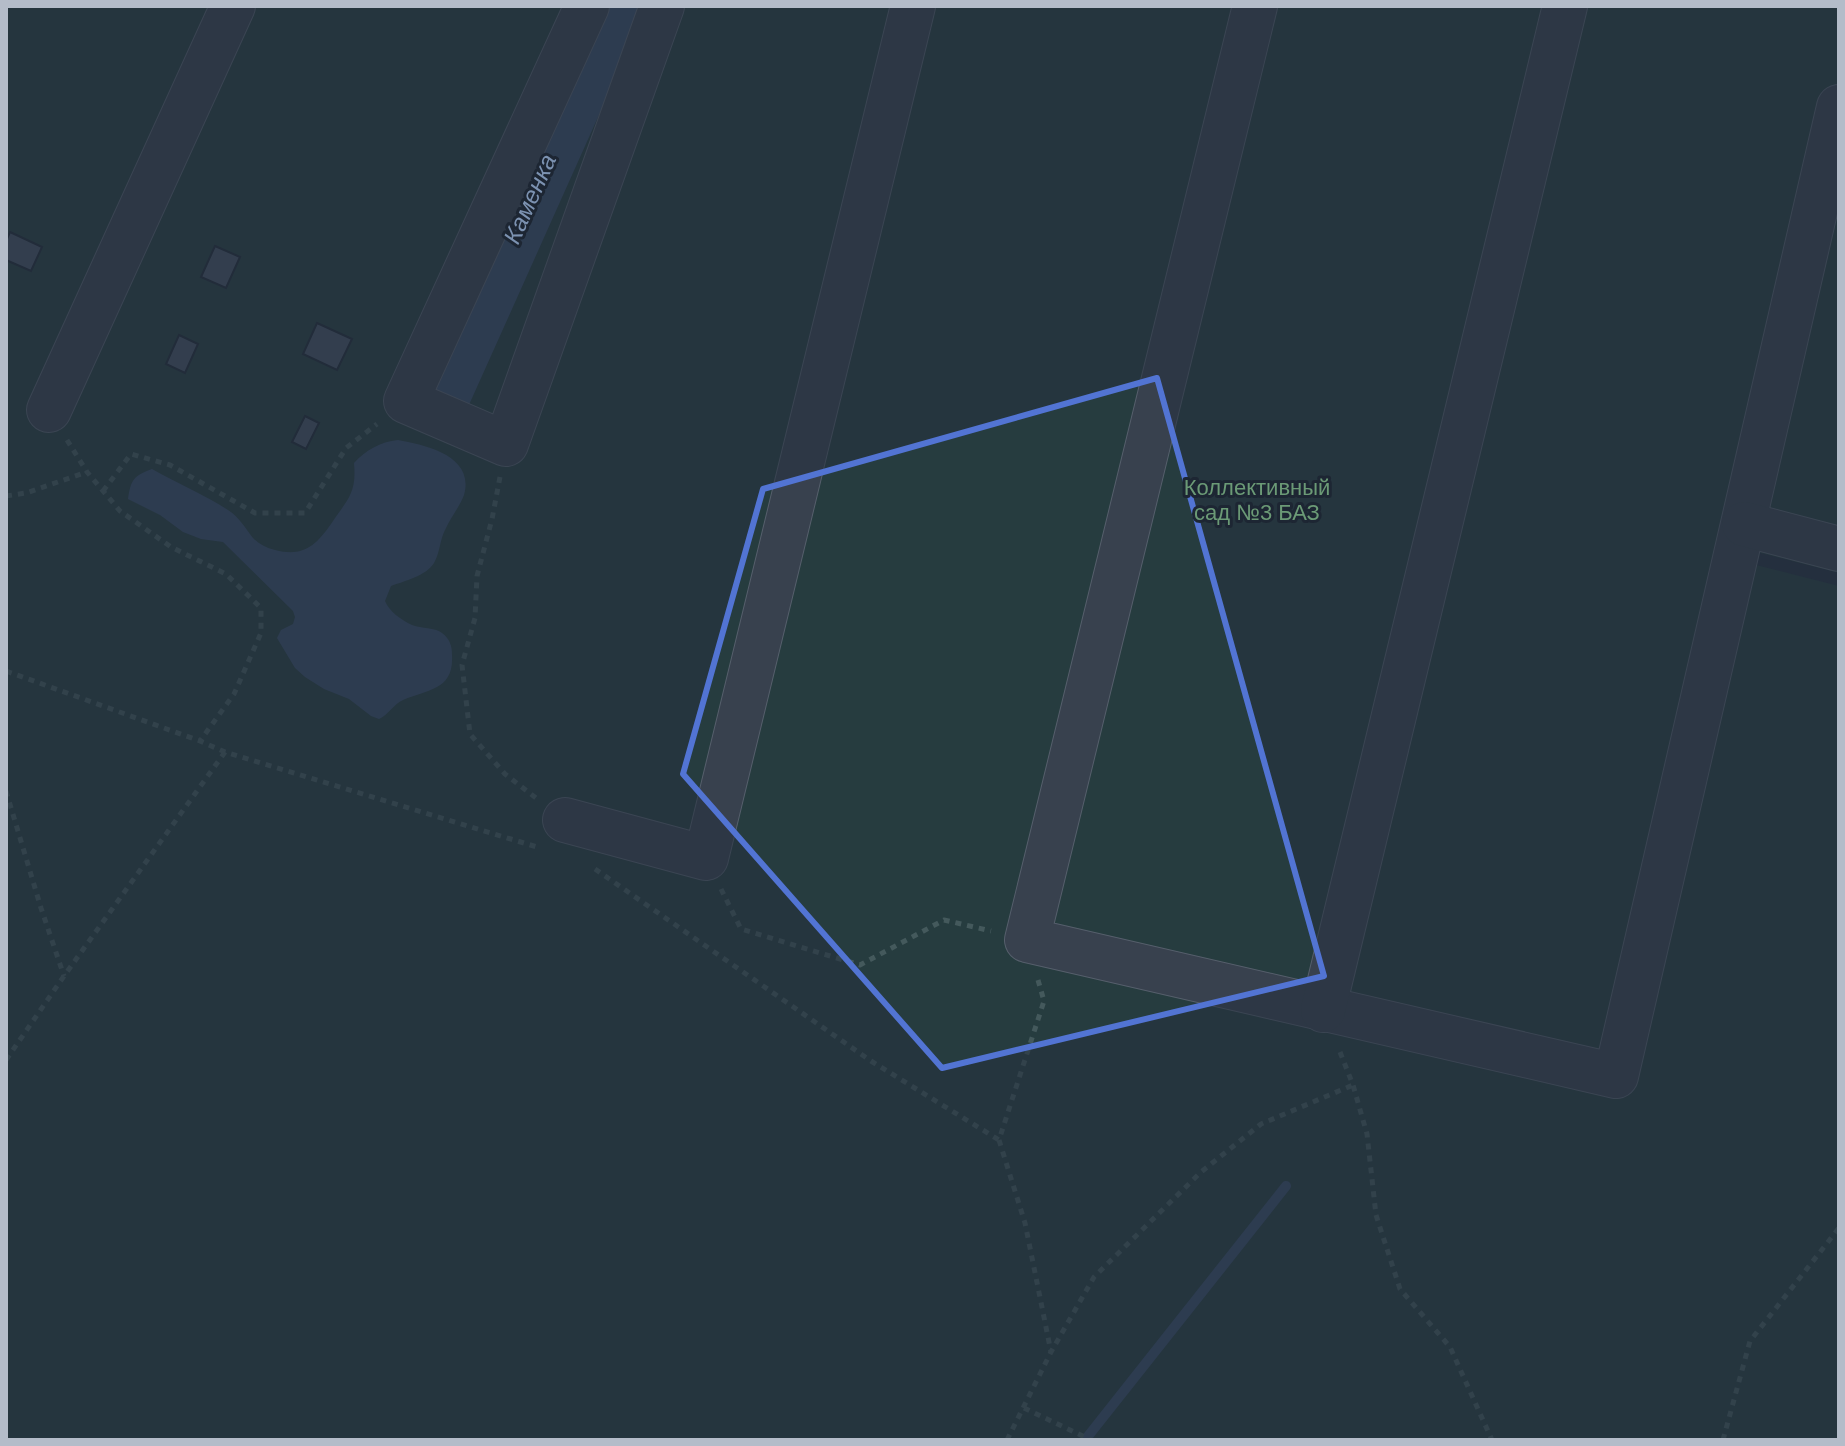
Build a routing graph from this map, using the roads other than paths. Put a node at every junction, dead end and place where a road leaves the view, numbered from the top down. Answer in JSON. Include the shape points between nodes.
{"nodes":[{"id":1,"x":233,"y":6,"type":"edge"},
{"id":2,"x":587,"y":6,"type":"edge"},
{"id":3,"x":662,"y":6,"type":"edge"},
{"id":4,"x":913,"y":6,"type":"edge"},
{"id":5,"x":1255,"y":6,"type":"edge"},
{"id":6,"x":1565,"y":6,"type":"edge"},
{"id":7,"x":1839,"y":107,"type":"edge"},
{"id":8,"x":49,"y":410,"type":"dead end"},
{"id":9,"x":1744,"y":524,"type":"junction"},
{"id":10,"x":1839,"y":549,"type":"edge"},
{"id":11,"x":552,"y":834,"type":"road end"},
{"id":12,"x":1323,"y":1010,"type":"junction"}],
"edges":[{"from":1,"to":8,"type":"lane"},
{"from":2,"to":3,"type":"lane","via":[[406,401],[506,444]]},
{"from":4,"to":11,"type":"lane","via":[[706,858]]},
{"from":5,"to":12,"type":"lane","via":[[1027,940]]},
{"from":6,"to":12,"type":"lane"},
{"from":7,"to":9,"type":"lane"},
{"from":9,"to":10,"type":"lane"},
{"from":9,"to":12,"type":"lane","via":[[1616,1076]]}]}
